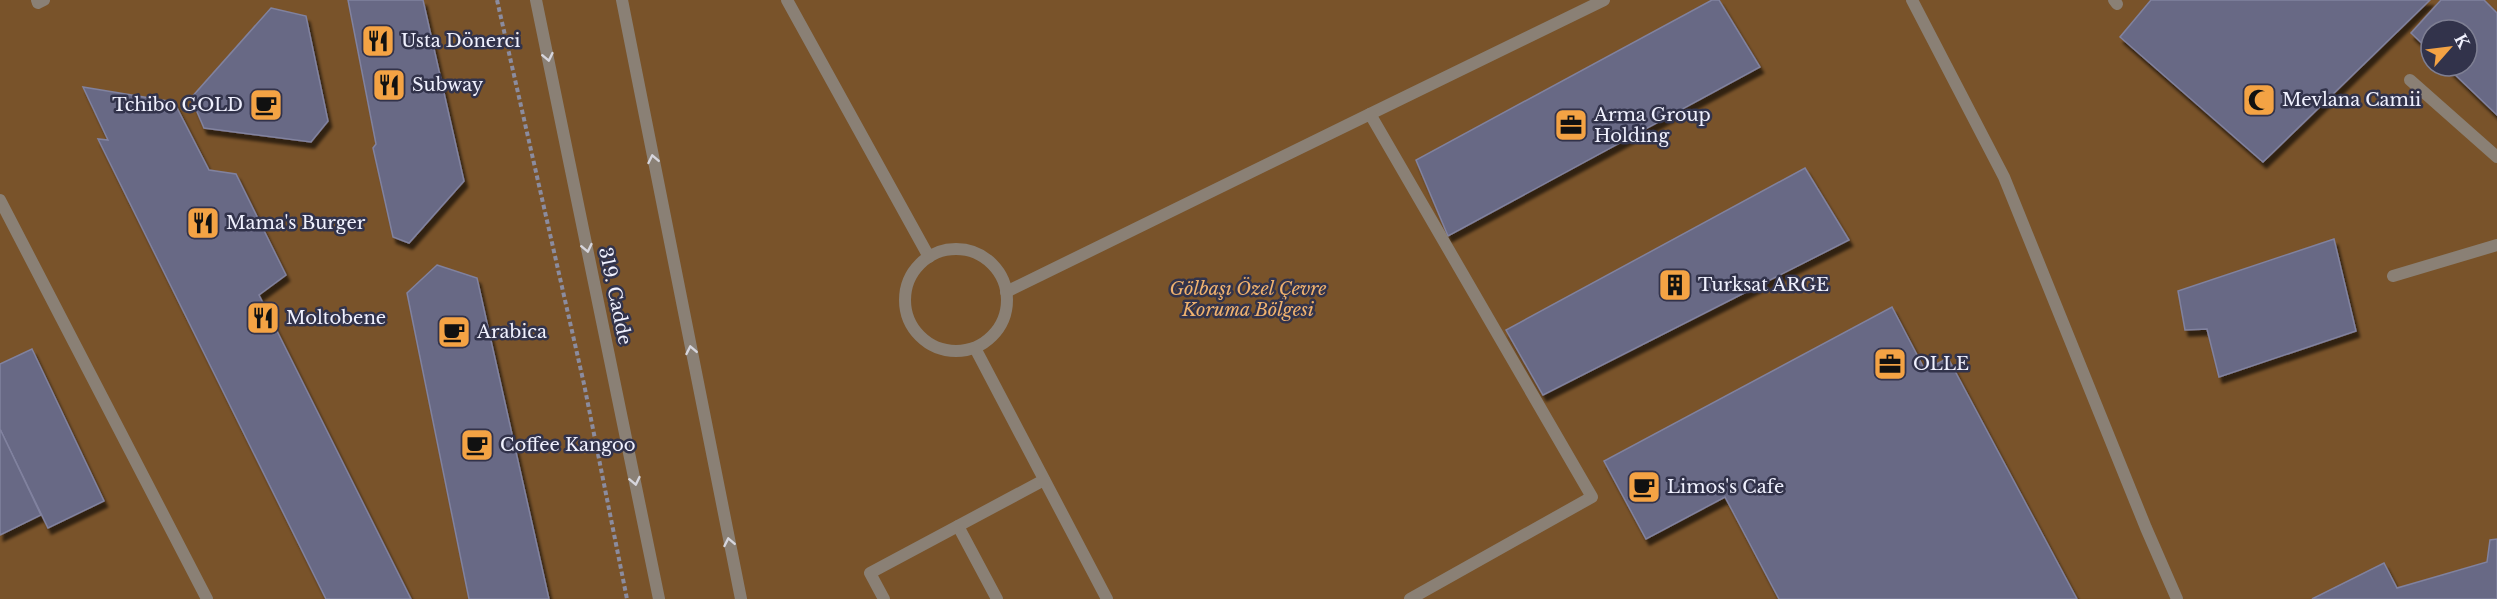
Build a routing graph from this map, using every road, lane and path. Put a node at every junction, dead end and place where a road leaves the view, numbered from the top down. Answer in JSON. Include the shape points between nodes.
{"nodes":[{"id":1,"x":37,"y":0,"type":"edge"},
{"id":2,"x":44,"y":0,"type":"edge"},
{"id":3,"x":497,"y":0,"type":"edge"},
{"id":4,"x":536,"y":0,"type":"edge"},
{"id":5,"x":622,"y":0,"type":"edge"},
{"id":6,"x":787,"y":0,"type":"edge"},
{"id":7,"x":1604,"y":0,"type":"edge"},
{"id":8,"x":1912,"y":0,"type":"edge"},
{"id":9,"x":2410,"y":80,"type":"dead end"},
{"id":10,"x":1371,"y":114,"type":"junction"},
{"id":11,"x":2497,"y":157,"type":"edge"},
{"id":12,"x":0,"y":200,"type":"edge"},
{"id":13,"x":2497,"y":245,"type":"edge"},
{"id":14,"x":929,"y":257,"type":"junction"},
{"id":15,"x":2393,"y":276,"type":"dead end"},
{"id":16,"x":1006,"y":292,"type":"junction"},
{"id":17,"x":975,"y":348,"type":"junction"},
{"id":18,"x":1044,"y":480,"type":"junction"},
{"id":19,"x":958,"y":526,"type":"junction"},
{"id":20,"x":207,"y":599,"type":"edge"},
{"id":21,"x":627,"y":599,"type":"edge"},
{"id":22,"x":659,"y":599,"type":"edge"},
{"id":23,"x":741,"y":599,"type":"edge"},
{"id":24,"x":884,"y":599,"type":"edge"},
{"id":25,"x":997,"y":599,"type":"edge"},
{"id":26,"x":1107,"y":599,"type":"edge"},
{"id":27,"x":1410,"y":599,"type":"edge"},
{"id":28,"x":2177,"y":599,"type":"edge"}],
"edges":[{"from":1,"to":2,"type":"street"},
{"from":3,"to":21,"type":"path","via":[[584,384]]},
{"from":4,"to":22,"type":"street","name":"319. Cadde","one_way":true},
{"from":23,"to":5,"type":"street","one_way":true},
{"from":6,"to":14,"type":"street"},
{"from":7,"to":10,"type":"street"},
{"from":8,"to":28,"type":"street","via":[[2004,177]]},
{"from":9,"to":11,"type":"street"},
{"from":10,"to":16,"type":"street"},
{"from":10,"to":27,"type":"street","via":[[1592,497]]},
{"from":12,"to":20,"type":"street"},
{"from":13,"to":15,"type":"street"},
{"from":14,"to":16,"type":"street","via":[[944,250],[961,249],[977,254],[1001,276]]},
{"from":14,"to":17,"type":"street","via":[[916,267],[908,282],[907,315],[927,342],[942,349]]},
{"from":16,"to":17,"type":"street","via":[[1001,325]]},
{"from":17,"to":18,"type":"street"},
{"from":18,"to":19,"type":"street"},
{"from":18,"to":26,"type":"street"},
{"from":19,"to":24,"type":"street","via":[[870,573]]},
{"from":19,"to":25,"type":"street"}]}
